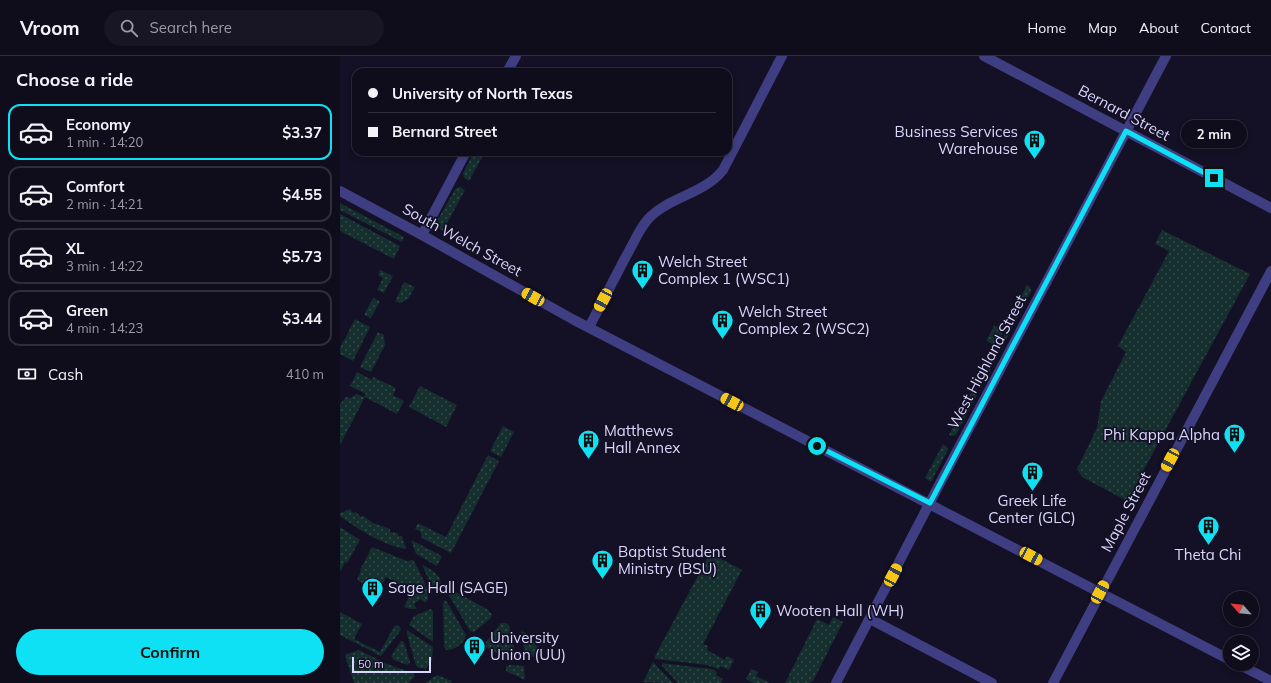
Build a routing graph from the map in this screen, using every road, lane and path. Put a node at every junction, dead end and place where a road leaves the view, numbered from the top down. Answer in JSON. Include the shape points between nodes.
{"nodes":[{"id":1,"x":516,"y":56,"type":"edge"},
{"id":2,"x":782,"y":56,"type":"edge"},
{"id":3,"x":984,"y":56,"type":"edge"},
{"id":4,"x":1166,"y":56,"type":"edge"},
{"id":5,"x":509,"y":68,"type":"edge"},
{"id":6,"x":1126,"y":131,"type":"junction"},
{"id":7,"x":732,"y":153,"type":"edge"},
{"id":8,"x":464,"y":156,"type":"edge"},
{"id":9,"x":730,"y":156,"type":"edge"},
{"id":10,"x":340,"y":191,"type":"edge"},
{"id":11,"x":1271,"y":208,"type":"edge"},
{"id":12,"x":422,"y":235,"type":"junction"},
{"id":13,"x":1271,"y":271,"type":"edge"},
{"id":14,"x":588,"y":327,"type":"junction"},
{"id":15,"x":930,"y":503,"type":"junction"},
{"id":16,"x":1100,"y":592,"type":"junction"},
{"id":17,"x":870,"y":619,"type":"junction"},
{"id":18,"x":1223,"y":656,"type":"edge"},
{"id":19,"x":1252,"y":671,"type":"edge"},
{"id":20,"x":1271,"y":681,"type":"edge"},
{"id":21,"x":836,"y":683,"type":"edge"},
{"id":22,"x":992,"y":683,"type":"edge"},
{"id":23,"x":1053,"y":683,"type":"edge"}],
"edges":[{"from":1,"to":5,"type":"street"},
{"from":2,"to":7,"type":"street"},
{"from":3,"to":6,"type":"street","name":"Bernard Street"},
{"from":4,"to":6,"type":"street","name":"West Highland Street"},
{"from":6,"to":11,"type":"street","name":"Bernard Street"},
{"from":6,"to":15,"type":"street","name":"West Highland Street"},
{"from":8,"to":12,"type":"street"},
{"from":9,"to":14,"type":"street","via":[[716,179],[651,216],[638,234]]},
{"from":10,"to":12,"type":"street","name":"South Welch Street"},
{"from":12,"to":14,"type":"street","name":"South Welch Street"},
{"from":13,"to":16,"type":"street","name":"Maple Street"},
{"from":14,"to":15,"type":"street","name":"South Welch Street"},
{"from":15,"to":16,"type":"street","name":"South Welch Street"},
{"from":15,"to":17,"type":"street","name":"West Highland Street"},
{"from":16,"to":18,"type":"street","name":"South Welch Street"},
{"from":16,"to":23,"type":"street","name":"Maple Street"},
{"from":17,"to":21,"type":"street","name":"West Highland Street"},
{"from":17,"to":22,"type":"street"},
{"from":19,"to":20,"type":"street"}]}
